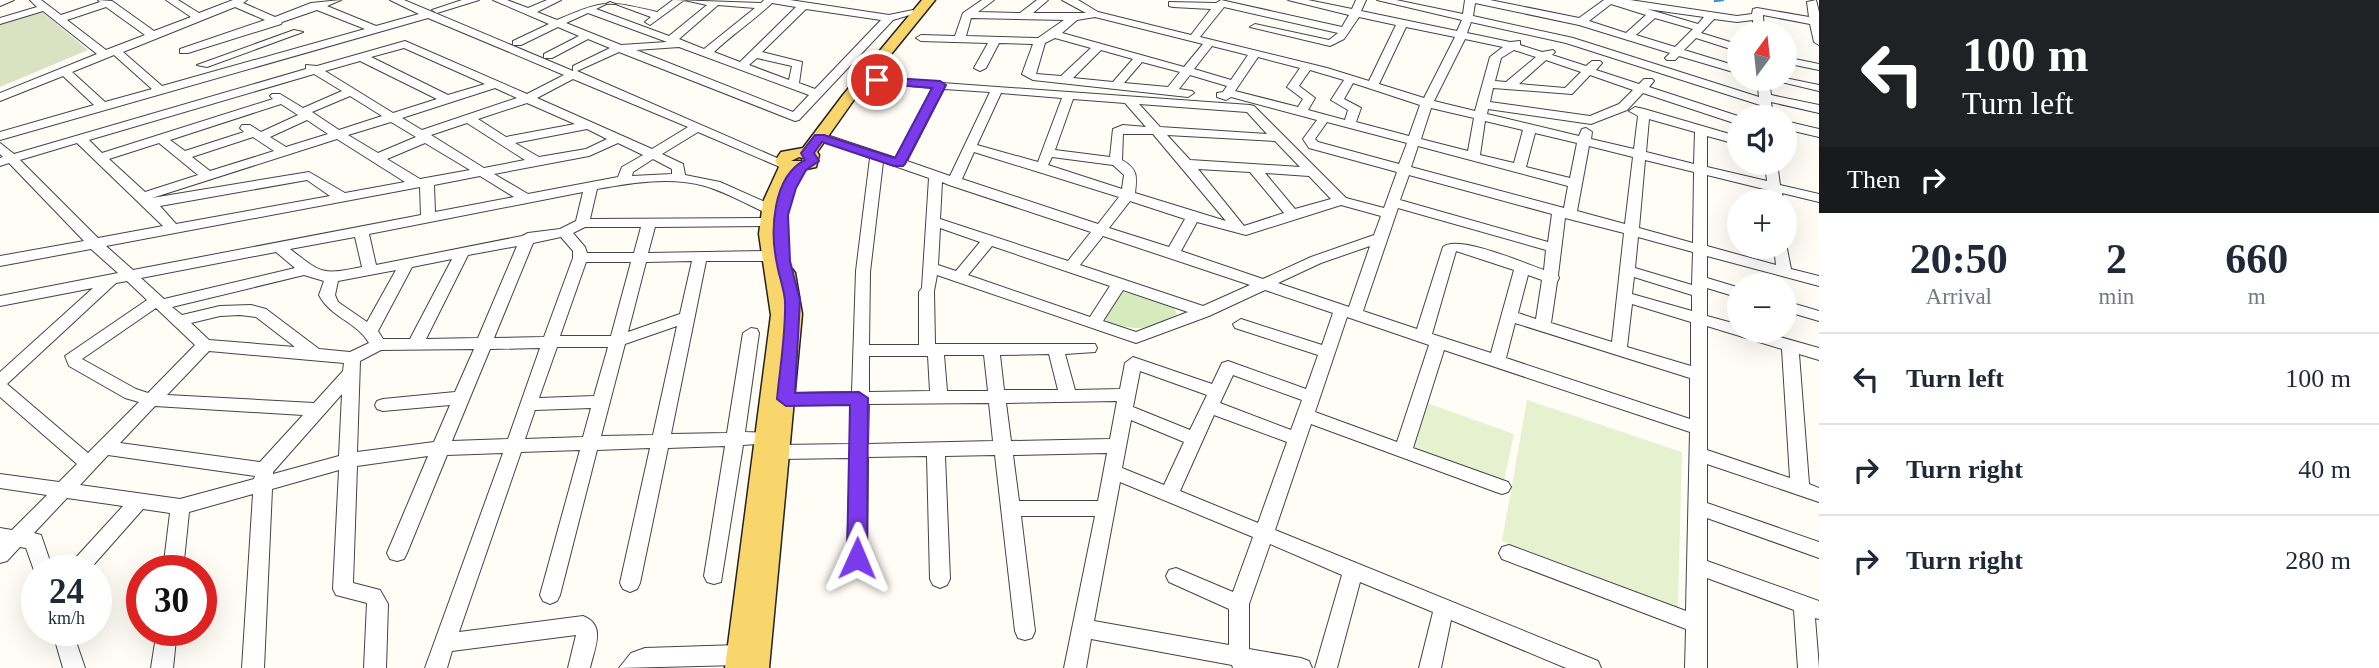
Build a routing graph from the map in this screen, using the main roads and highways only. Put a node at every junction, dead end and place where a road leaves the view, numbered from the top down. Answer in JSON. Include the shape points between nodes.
{"nodes":[{"id":1,"x":929,"y":0,"type":"edge"},
{"id":2,"x":914,"y":6,"type":"edge"},
{"id":3,"x":794,"y":159,"type":"junction"},
{"id":4,"x":773,"y":445,"type":"junction"},
{"id":5,"x":744,"y":664,"type":"edge"}],
"edges":[{"from":1,"to":3,"type":"main road","via":[[820,137]]},
{"from":2,"to":3,"type":"main road"},
{"from":3,"to":4,"type":"main road","via":[[781,215],[783,261],[793,300],[786,399]]},
{"from":3,"to":4,"type":"main road","via":[[769,216],[769,256],[780,315]]},
{"from":4,"to":5,"type":"main road"}]}
